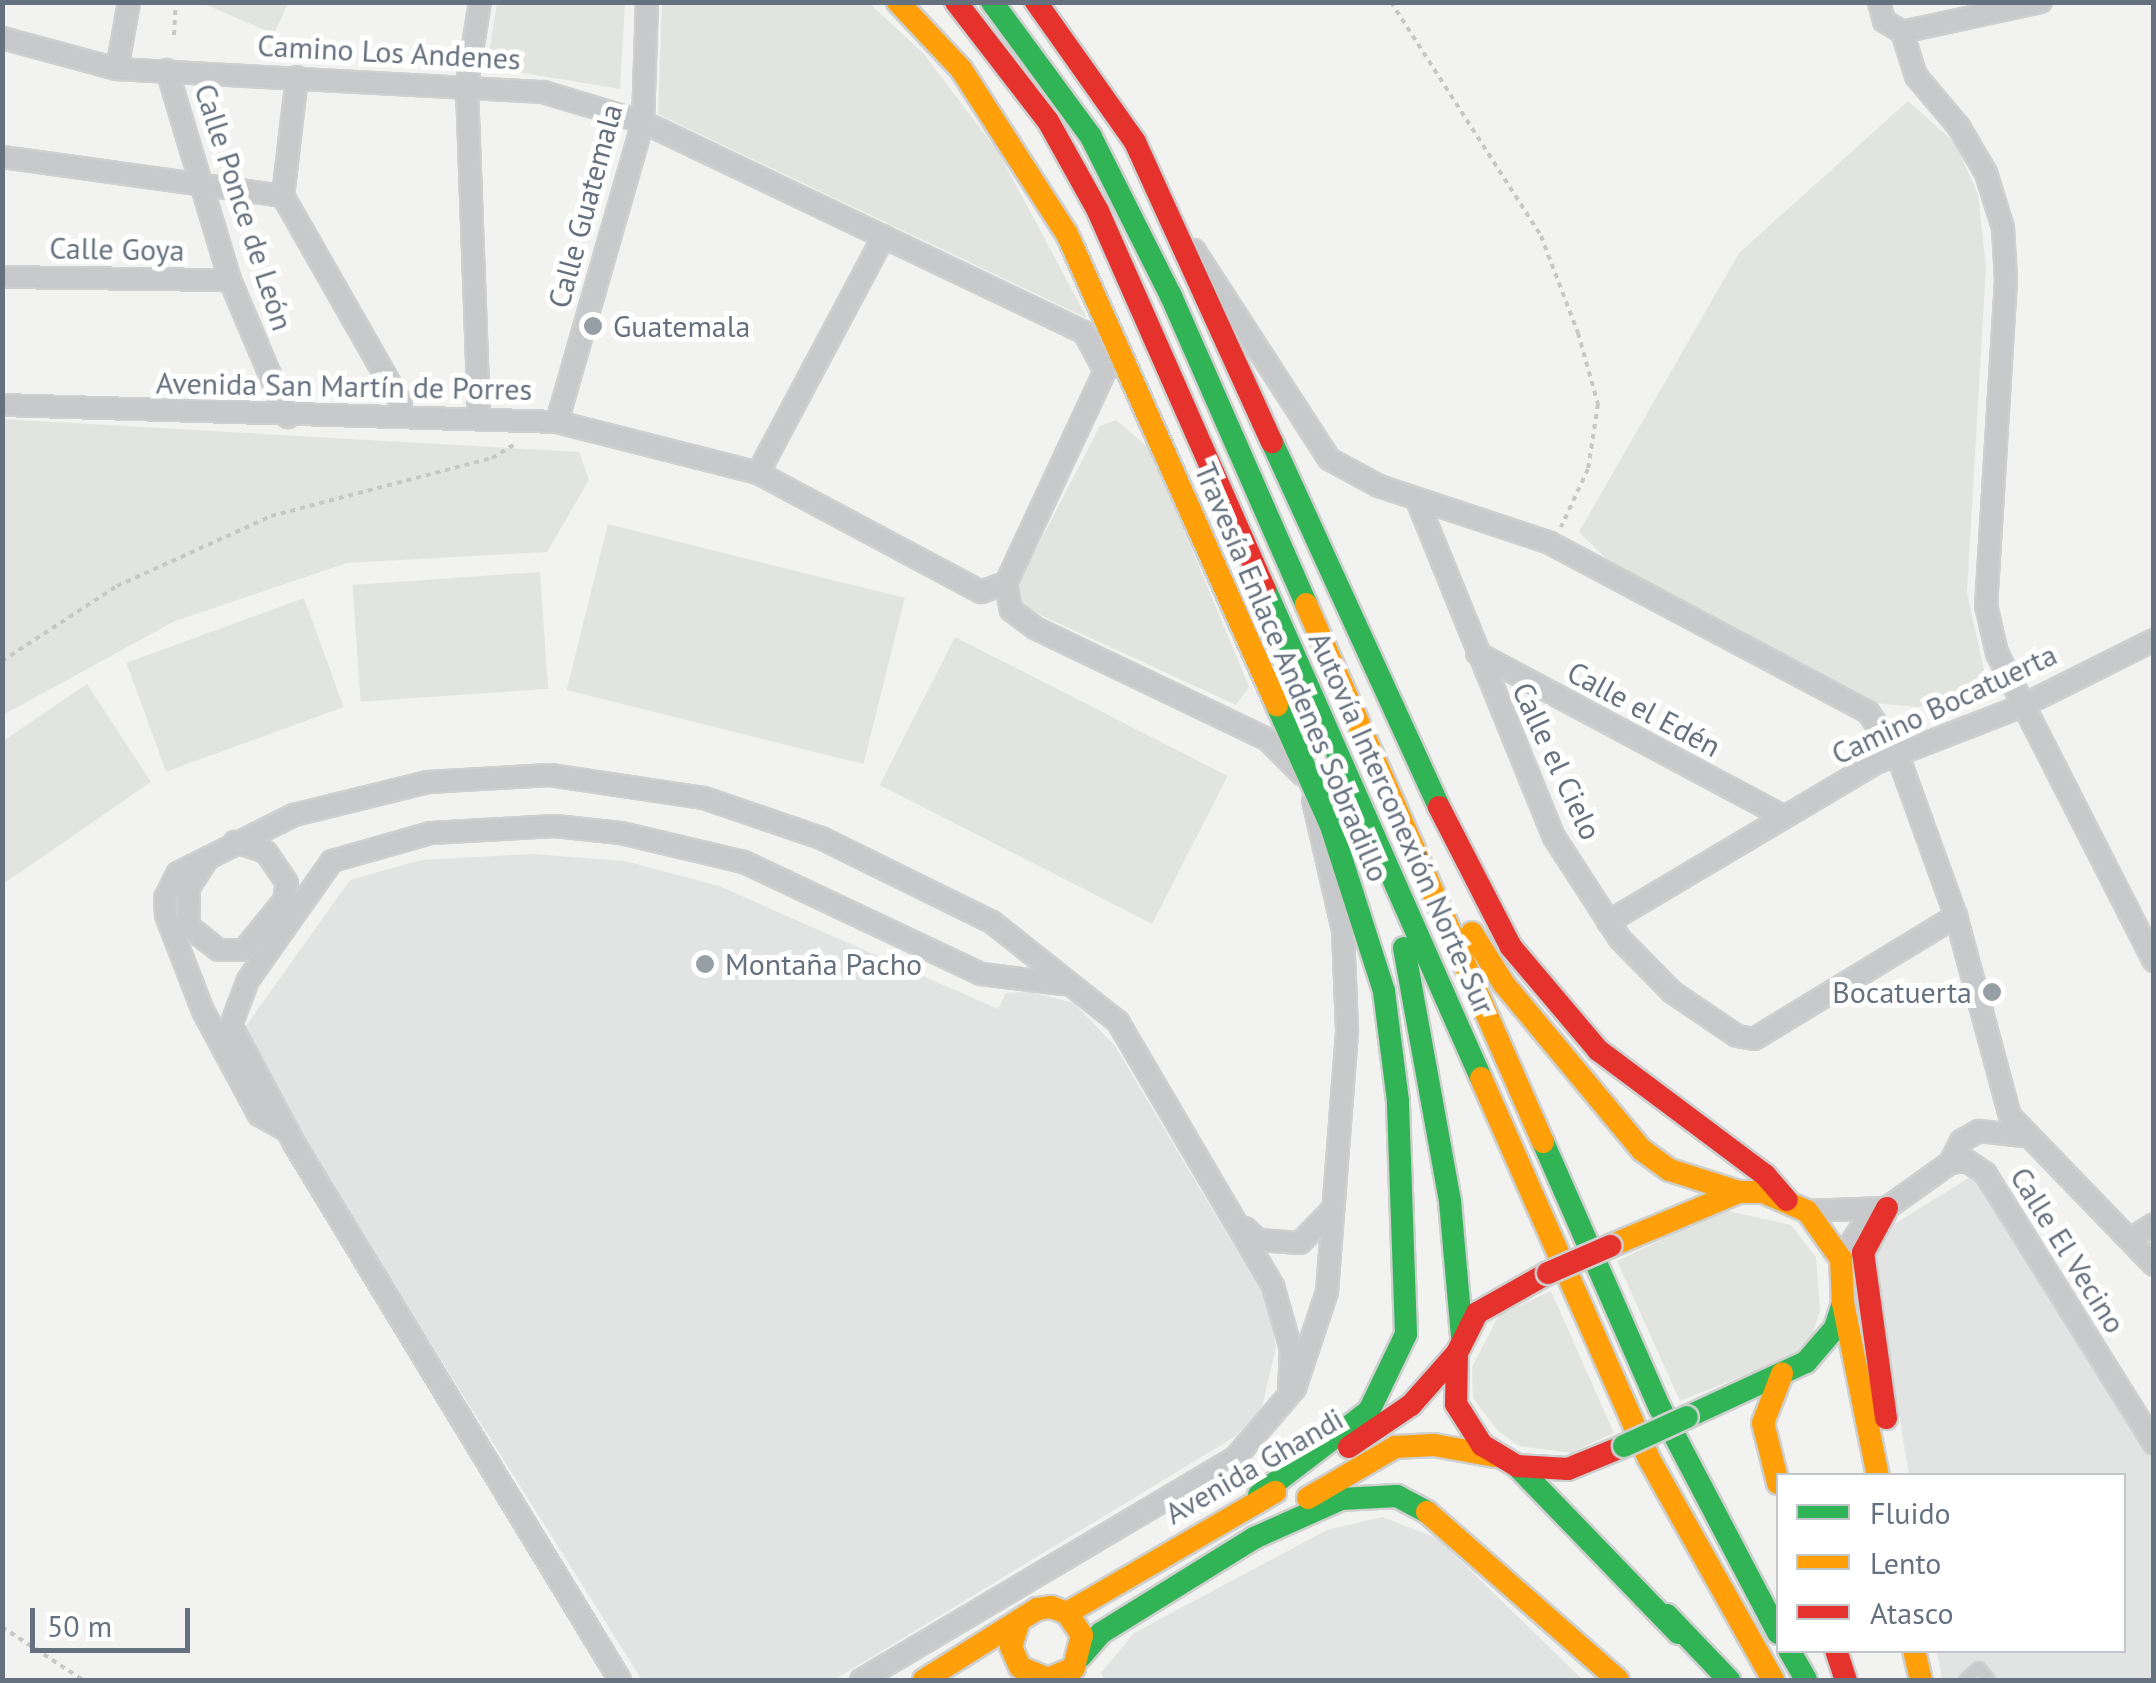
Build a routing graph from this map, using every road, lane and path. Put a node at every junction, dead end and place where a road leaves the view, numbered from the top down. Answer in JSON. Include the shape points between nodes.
{"nodes":[{"id":1,"x":129,"y":2,"type":"edge"},
{"id":2,"x":176,"y":2,"type":"edge"},
{"id":3,"x":480,"y":2,"type":"edge"},
{"id":4,"x":647,"y":2,"type":"edge"},
{"id":5,"x":898,"y":2,"type":"edge"},
{"id":6,"x":956,"y":2,"type":"edge"},
{"id":7,"x":992,"y":2,"type":"edge"},
{"id":8,"x":1036,"y":2,"type":"edge"},
{"id":9,"x":1391,"y":2,"type":"edge"},
{"id":10,"x":1878,"y":2,"type":"edge"},
{"id":11,"x":2041,"y":2,"type":"edge"},
{"id":12,"x":1902,"y":32,"type":"junction"},
{"id":13,"x":174,"y":35,"type":"dead end"},
{"id":14,"x":2,"y":38,"type":"edge"},
{"id":15,"x":117,"y":69,"type":"junction"},
{"id":16,"x":167,"y":70,"type":"junction"},
{"id":17,"x":297,"y":76,"type":"junction"},
{"id":18,"x":467,"y":83,"type":"junction"},
{"id":19,"x":643,"y":122,"type":"junction"},
{"id":20,"x":2,"y":157,"type":"edge"},
{"id":21,"x":197,"y":182,"type":"junction"},
{"id":22,"x":283,"y":196,"type":"junction"},
{"id":23,"x":1181,"y":232,"type":"junction"},
{"id":24,"x":884,"y":236,"type":"junction"},
{"id":25,"x":2,"y":277,"type":"edge"},
{"id":26,"x":230,"y":280,"type":"junction"},
{"id":27,"x":2,"y":405,"type":"edge"},
{"id":28,"x":400,"y":415,"type":"junction"},
{"id":29,"x":479,"y":416,"type":"junction"},
{"id":30,"x":288,"y":417,"type":"junction"},
{"id":31,"x":554,"y":422,"type":"junction"},
{"id":32,"x":758,"y":473,"type":"junction"},
{"id":33,"x":1417,"y":500,"type":"junction"},
{"id":34,"x":1550,"y":543,"type":"junction"},
{"id":35,"x":1006,"y":582,"type":"junction"},
{"id":36,"x":2154,"y":640,"type":"edge"},
{"id":37,"x":1477,"y":653,"type":"junction"},
{"id":38,"x":2,"y":661,"type":"edge"},
{"id":39,"x":2020,"y":707,"type":"junction"},
{"id":40,"x":1898,"y":756,"type":"junction"},
{"id":41,"x":1313,"y":785,"type":"junction"},
{"id":42,"x":1784,"y":818,"type":"junction"},
{"id":43,"x":1375,"y":835,"type":"junction"},
{"id":44,"x":235,"y":842,"type":"junction"},
{"id":45,"x":1413,"y":846,"type":"junction"},
{"id":46,"x":214,"y":852,"type":"junction"},
{"id":47,"x":1956,"y":916,"type":"junction"},
{"id":48,"x":1608,"y":922,"type":"junction"},
{"id":49,"x":258,"y":938,"type":"junction"},
{"id":50,"x":2154,"y":961,"type":"edge"},
{"id":51,"x":1063,"y":984,"type":"junction"},
{"id":52,"x":2003,"y":1101,"type":"junction"},
{"id":53,"x":274,"y":1106,"type":"junction"},
{"id":54,"x":288,"y":1131,"type":"junction"},
{"id":55,"x":1988,"y":1132,"type":"junction"},
{"id":56,"x":2024,"y":1136,"type":"junction"},
{"id":57,"x":1950,"y":1164,"type":"junction"},
{"id":58,"x":1985,"y":1173,"type":"junction"},
{"id":59,"x":1739,"y":1192,"type":"junction"},
{"id":60,"x":1336,"y":1203,"type":"junction"},
{"id":61,"x":1797,"y":1206,"type":"junction"},
{"id":62,"x":1887,"y":1208,"type":"junction"},
{"id":63,"x":2154,"y":1224,"type":"edge"},
{"id":64,"x":1244,"y":1227,"type":"junction"},
{"id":65,"x":2131,"y":1240,"type":"junction"},
{"id":66,"x":1841,"y":1259,"type":"junction"},
{"id":67,"x":2154,"y":1265,"type":"edge"},
{"id":68,"x":1843,"y":1303,"type":"junction"},
{"id":69,"x":1460,"y":1344,"type":"junction"},
{"id":70,"x":1782,"y":1374,"type":"junction"},
{"id":71,"x":1289,"y":1397,"type":"junction"},
{"id":72,"x":2151,"y":1434,"type":"edge"},
{"id":73,"x":1507,"y":1462,"type":"junction"},
{"id":74,"x":1877,"y":1473,"type":"edge"},
{"id":75,"x":1894,"y":1473,"type":"edge"},
{"id":76,"x":1776,"y":1475,"type":"edge"},
{"id":77,"x":1259,"y":1495,"type":"junction"},
{"id":78,"x":1254,"y":1538,"type":"junction"},
{"id":79,"x":1066,"y":1613,"type":"junction"},
{"id":80,"x":1667,"y":1615,"type":"junction"},
{"id":81,"x":1019,"y":1621,"type":"junction"},
{"id":82,"x":2,"y":1627,"type":"edge"},
{"id":83,"x":1776,"y":1630,"type":"edge"},
{"id":84,"x":1791,"y":1653,"type":"edge"},
{"id":85,"x":1837,"y":1653,"type":"edge"},
{"id":86,"x":1915,"y":1653,"type":"edge"},
{"id":87,"x":1081,"y":1656,"type":"junction"},
{"id":88,"x":1019,"y":1676,"type":"edge"},
{"id":89,"x":1062,"y":1679,"type":"edge"},
{"id":90,"x":83,"y":1680,"type":"edge"},
{"id":91,"x":620,"y":1680,"type":"edge"},
{"id":92,"x":860,"y":1680,"type":"edge"},
{"id":93,"x":924,"y":1680,"type":"edge"},
{"id":94,"x":1618,"y":1680,"type":"edge"},
{"id":95,"x":1708,"y":1680,"type":"edge"},
{"id":96,"x":1729,"y":1680,"type":"edge"},
{"id":97,"x":1772,"y":1680,"type":"edge"},
{"id":98,"x":1806,"y":1680,"type":"edge"},
{"id":99,"x":1846,"y":1680,"type":"edge"},
{"id":100,"x":1921,"y":1680,"type":"edge"},
{"id":101,"x":1965,"y":1680,"type":"edge"},
{"id":102,"x":1990,"y":1680,"type":"edge"}],
"edges":[{"from":1,"to":15,"type":"street"},
{"from":2,"to":13,"type":"path"},
{"from":3,"to":18,"type":"street"},
{"from":4,"to":19,"type":"street","name":"Calle Guatemala"},
{"from":5,"to":41,"type":"main road","name":"Travesía Enlace Andenes Sobradillo","via":[[961,70],[1067,234]]},
{"from":6,"to":43,"type":"main road","name":"Autovía Interconexión Norte-Sur","via":[[1048,121],[1098,210]]},
{"from":7,"to":45,"type":"main road","name":"Autovía Interconexión Norte-Sur","via":[[1091,137],[1171,296]]},
{"from":8,"to":23,"type":"main road","via":[[1136,142]]},
{"from":9,"to":34,"type":"path","via":[[1541,236],[1578,333],[1598,404],[1588,469]]},
{"from":10,"to":12,"type":"street","via":[[1884,21]]},
{"from":11,"to":12,"type":"street"},
{"from":12,"to":39,"type":"street","via":[[1916,76],[1959,127],[1986,174],[2003,228],[2006,280],[1986,605],[1997,654]]},
{"from":14,"to":15,"type":"street","name":"Camino Los Andenes"},
{"from":15,"to":16,"type":"street","name":"Camino Los Andenes"},
{"from":16,"to":17,"type":"street","name":"Camino Los Andenes"},
{"from":16,"to":21,"type":"street","name":"Calle Ponce de León"},
{"from":17,"to":18,"type":"street","name":"Camino Los Andenes"},
{"from":17,"to":22,"type":"street"},
{"from":18,"to":19,"type":"street","name":"Camino Los Andenes","via":[[543,92]]},
{"from":18,"to":29,"type":"street"},
{"from":19,"to":24,"type":"street","name":"Camino Los Andenes"},
{"from":19,"to":31,"type":"street","name":"Calle Guatemala"},
{"from":20,"to":21,"type":"street"},
{"from":21,"to":22,"type":"street"},
{"from":21,"to":26,"type":"street","name":"Calle Ponce de León"},
{"from":22,"to":28,"type":"street","via":[[401,403]]},
{"from":23,"to":33,"type":"street","via":[[1231,298],[1329,459]]},
{"from":23,"to":61,"type":"main road","via":[[1476,888],[1511,947],[1598,1050]]},
{"from":24,"to":32,"type":"street"},
{"from":24,"to":35,"type":"street","name":"Camino Los Andenes","via":[[1084,332],[1106,371]]},
{"from":25,"to":26,"type":"street","name":"Calle Goya"},
{"from":26,"to":30,"type":"street","name":"Calle Ponce de León"},
{"from":27,"to":30,"type":"street","name":"Avenida San Martín de Porres"},
{"from":28,"to":29,"type":"street","name":"Avenida San Martín de Porres"},
{"from":28,"to":30,"type":"street","name":"Avenida San Martín de Porres"},
{"from":29,"to":31,"type":"street","name":"Avenida San Martín de Porres"},
{"from":31,"to":32,"type":"street","name":"Avenida San Martín de Porres"},
{"from":31,"to":38,"type":"path","via":[[492,458],[302,506],[232,533],[118,586]]},
{"from":32,"to":35,"type":"street","name":"Avenida San Martín de Porres","via":[[981,592]]},
{"from":33,"to":34,"type":"street"},
{"from":33,"to":37,"type":"street","name":"Calle el Cielo"},
{"from":34,"to":40,"type":"street","via":[[1868,712]]},
{"from":35,"to":41,"type":"street","via":[[1011,610],[1035,628],[1266,739]]},
{"from":36,"to":39,"type":"street","name":"Camino Bocatuerta"},
{"from":37,"to":42,"type":"street","name":"Calle el Edén"},
{"from":37,"to":48,"type":"street","name":"Calle el Cielo","via":[[1554,837]]},
{"from":39,"to":40,"type":"street","name":"Camino Bocatuerta"},
{"from":39,"to":50,"type":"street"},
{"from":40,"to":42,"type":"street","name":"Camino Bocatuerta"},
{"from":40,"to":47,"type":"street"},
{"from":41,"to":60,"type":"street","via":[[1314,823],[1337,901],[1345,970]]},
{"from":41,"to":77,"type":"main road","name":"Travesía Enlace Andenes Sobradillo","via":[[1374,952],[1393,1041],[1406,1334],[1369,1411]]},
{"from":42,"to":48,"type":"street","name":"Camino Bocatuerta"},
{"from":43,"to":69,"type":"main road","via":[[1378,884],[1420,1008]]},
{"from":43,"to":97,"type":"main road","name":"Autovía Interconexión Norte-Sur","via":[[1648,1457]]},
{"from":44,"to":46,"type":"street"},
{"from":44,"to":49,"type":"street","via":[[266,852],[287,884]]},
{"from":44,"to":51,"type":"street","via":[[294,815],[428,782],[550,775],[652,787],[821,838],[1015,935]]},
{"from":45,"to":59,"type":"main road","via":[[1446,879],[1504,984],[1642,1150],[1670,1170]]},
{"from":45,"to":83,"type":"main road","name":"Autovía Interconexión Norte-Sur","via":[[1660,1408]]},
{"from":46,"to":49,"type":"street","via":[[189,887],[188,926],[219,950],[244,950]]},
{"from":46,"to":54,"type":"street","via":[[170,883],[166,915],[222,1054],[259,1115]]},
{"from":47,"to":48,"type":"street","name":"Calle el Cielo","via":[[1754,1039],[1737,1036],[1672,992]]},
{"from":47,"to":52,"type":"street"},
{"from":49,"to":53,"type":"street","via":[[219,1010],[240,1067]]},
{"from":51,"to":53,"type":"street","via":[[981,974],[790,880],[683,847],[556,826],[431,833],[332,861],[248,980],[231,1025]]},
{"from":51,"to":64,"type":"street","via":[[1118,1022]]},
{"from":52,"to":55,"type":"street"},
{"from":52,"to":56,"type":"street"},
{"from":53,"to":54,"type":"street"},
{"from":54,"to":91,"type":"street"},
{"from":55,"to":56,"type":"street"},
{"from":55,"to":57,"type":"street","via":[[1961,1141]]},
{"from":55,"to":58,"type":"street"},
{"from":56,"to":65,"type":"street"},
{"from":57,"to":58,"type":"street","name":"Calle El Vecino","via":[[1967,1161]]},
{"from":57,"to":62,"type":"street"},
{"from":58,"to":72,"type":"street","name":"Calle El Vecino"},
{"from":59,"to":61,"type":"main road"},
{"from":59,"to":69,"type":"main road","name":"Avenida Ghandi","bridge":true,"via":[[1496,1298]]},
{"from":60,"to":64,"type":"street","via":[[1320,1230],[1300,1244],[1258,1240]]},
{"from":60,"to":71,"type":"street","via":[[1322,1322]]},
{"from":61,"to":62,"type":"street"},
{"from":61,"to":66,"type":"main road"},
{"from":62,"to":66,"type":"street","via":[[1855,1234]]},
{"from":62,"to":75,"type":"main road","via":[[1863,1253]]},
{"from":63,"to":65,"type":"street"},
{"from":64,"to":71,"type":"street","via":[[1286,1318]]},
{"from":65,"to":67,"type":"street"},
{"from":66,"to":68,"type":"main road"},
{"from":68,"to":70,"type":"main road","name":"Avenida Ghandi","via":[[1822,1347]]},
{"from":68,"to":74,"type":"main road"},
{"from":69,"to":73,"type":"main road","via":[[1456,1404]]},
{"from":69,"to":77,"type":"main road","name":"Avenida Ghandi","via":[[1385,1424],[1277,1492]]},
{"from":70,"to":73,"type":"main road","name":"Avenida Ghandi","bridge":true,"via":[[1568,1469]]},
{"from":70,"to":76,"type":"main road","via":[[1764,1423]]},
{"from":71,"to":92,"type":"street","via":[[1235,1458]]},
{"from":73,"to":78,"type":"main road","name":"Avenida Ghandi","via":[[1434,1445],[1395,1448]]},
{"from":73,"to":80,"type":"main road"},
{"from":77,"to":79,"type":"main road","name":"Avenida Ghandi"},
{"from":78,"to":87,"type":"main road","via":[[1101,1633]]},
{"from":78,"to":94,"type":"main road","via":[[1341,1499],[1397,1496],[1442,1521]]},
{"from":79,"to":81,"type":"main road","via":[[1037,1609]]},
{"from":79,"to":87,"type":"main road","via":[[1082,1635]]},
{"from":80,"to":95,"type":"main road"},
{"from":80,"to":96,"type":"main road"},
{"from":81,"to":88,"type":"main road","via":[[1011,1647]]},
{"from":81,"to":93,"type":"main road"},
{"from":82,"to":90,"type":"path"},
{"from":84,"to":98,"type":"main road"},
{"from":85,"to":99,"type":"main road"},
{"from":86,"to":100,"type":"main road"},
{"from":87,"to":89,"type":"main road"},
{"from":88,"to":89,"type":"main road"},
{"from":101,"to":102,"type":"lane","via":[[1979,1668]]}]}
